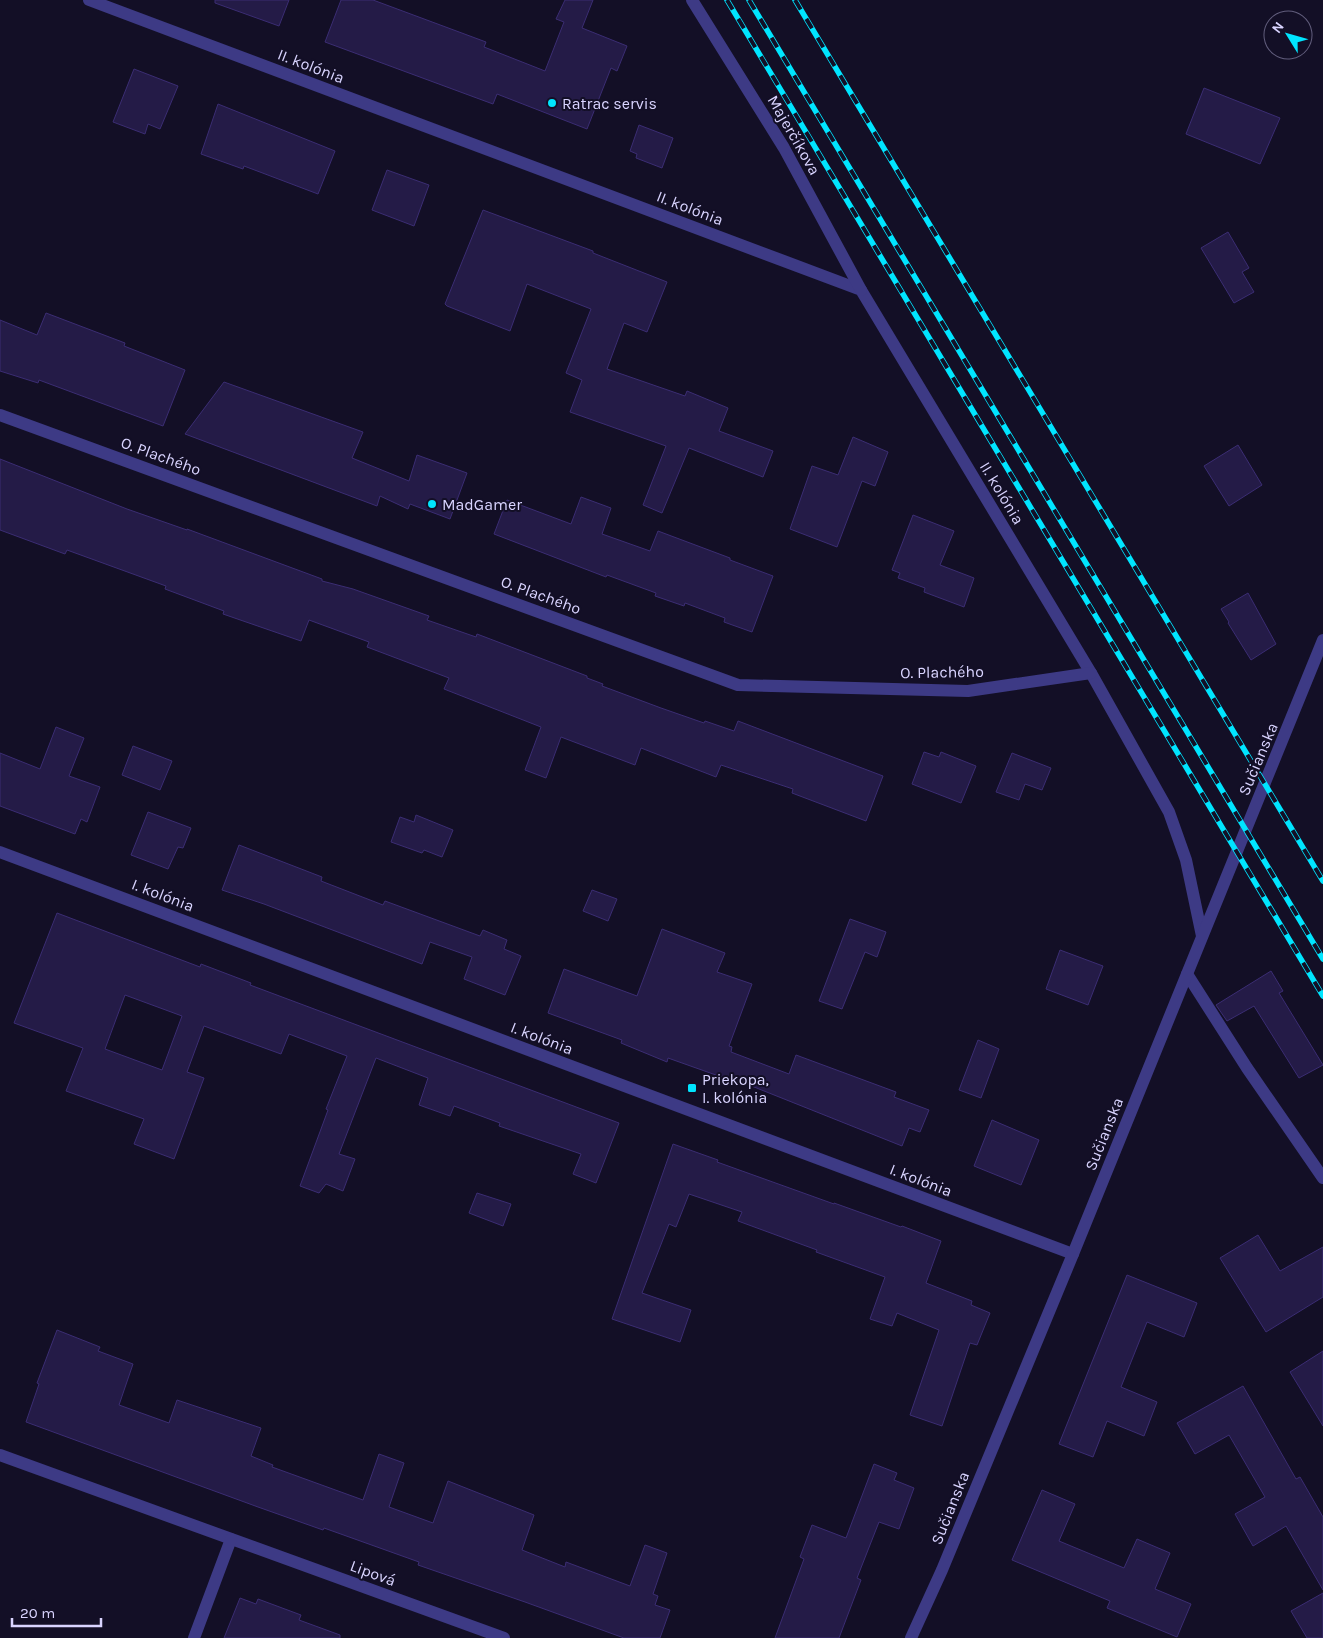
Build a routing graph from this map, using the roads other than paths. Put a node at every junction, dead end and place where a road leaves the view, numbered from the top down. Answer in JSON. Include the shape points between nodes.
{"nodes":[{"id":1,"x":89,"y":0,"type":"edge"},
{"id":2,"x":692,"y":0,"type":"edge"},
{"id":3,"x":861,"y":290,"type":"junction"},
{"id":4,"x":0,"y":414,"type":"edge"},
{"id":5,"x":1323,"y":640,"type":"edge"},
{"id":6,"x":1091,"y":674,"type":"junction"},
{"id":7,"x":0,"y":852,"type":"edge"},
{"id":8,"x":1202,"y":936,"type":"junction"},
{"id":9,"x":1187,"y":974,"type":"junction"},
{"id":10,"x":1323,"y":1178,"type":"edge"},
{"id":11,"x":1072,"y":1254,"type":"junction"},
{"id":12,"x":0,"y":1455,"type":"edge"},
{"id":13,"x":230,"y":1539,"type":"junction"},
{"id":14,"x":194,"y":1638,"type":"edge"},
{"id":15,"x":504,"y":1638,"type":"edge"},
{"id":16,"x":911,"y":1638,"type":"edge"}],
"edges":[{"from":1,"to":3,"type":"street","name":"II. kolónia"},
{"from":2,"to":3,"type":"street","name":"Majerčíkova","via":[[784,148]]},
{"from":3,"to":6,"type":"street","name":"II. kolónia"},
{"from":4,"to":6,"type":"street","name":"O. Plachého","via":[[738,685],[968,691]]},
{"from":5,"to":8,"type":"street","name":"Sučianska"},
{"from":6,"to":8,"type":"street","name":"II. kolónia","via":[[1169,812],[1186,860]]},
{"from":7,"to":11,"type":"street","name":"I. kolónia"},
{"from":8,"to":9,"type":"street","name":"Sučianska"},
{"from":9,"to":10,"type":"street"},
{"from":9,"to":11,"type":"street","name":"Sučianska"},
{"from":11,"to":16,"type":"street","name":"Sučianska"},
{"from":12,"to":13,"type":"street","name":"Lipová"},
{"from":13,"to":14,"type":"street"},
{"from":13,"to":15,"type":"street","name":"Lipová"}]}
